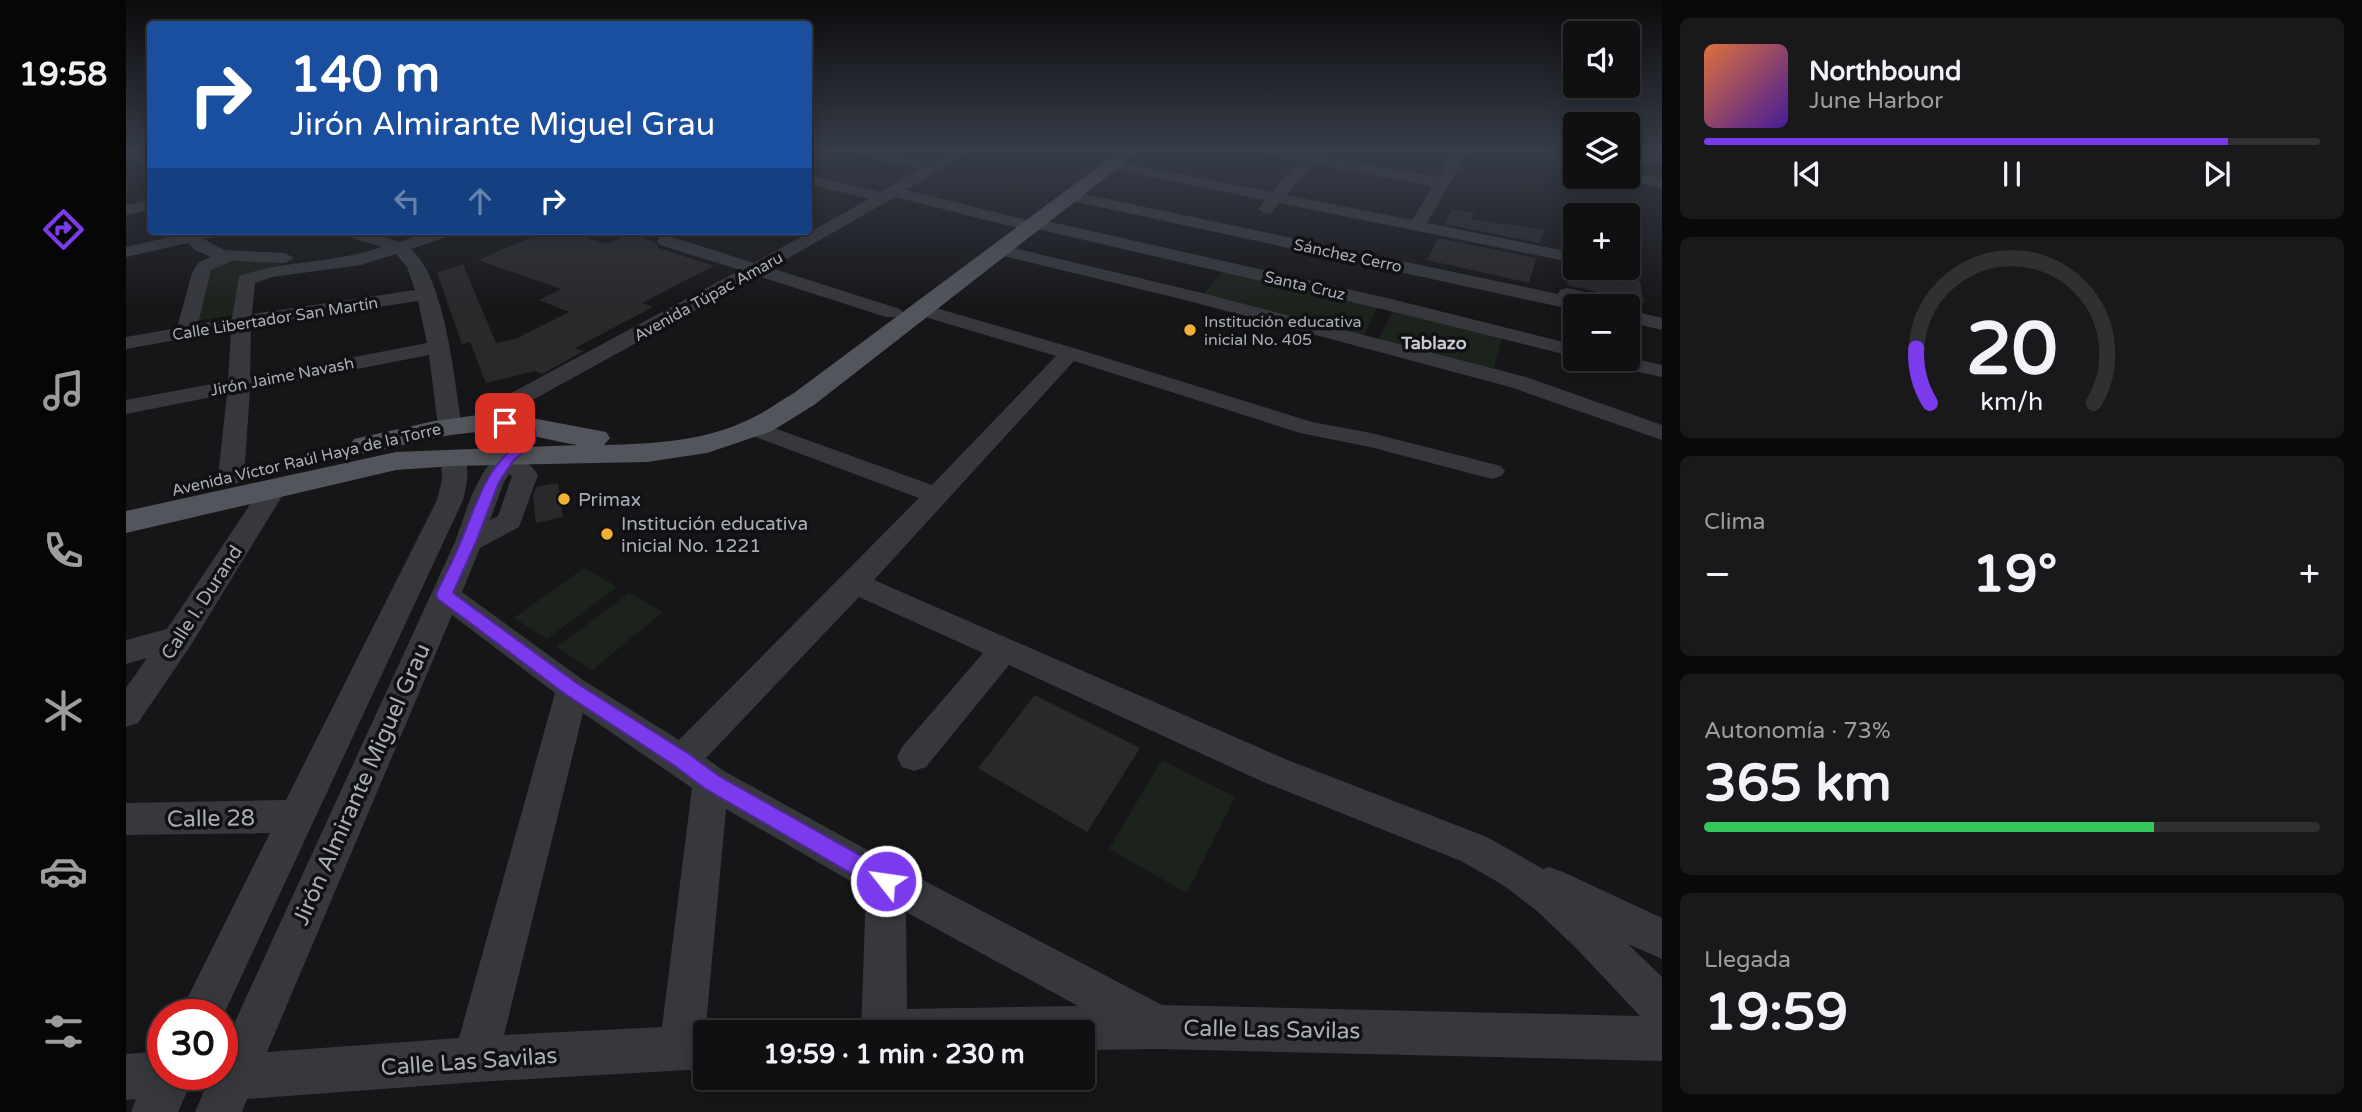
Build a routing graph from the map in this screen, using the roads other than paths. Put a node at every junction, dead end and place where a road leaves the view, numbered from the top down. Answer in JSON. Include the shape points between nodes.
{"nodes":[{"id":1,"x":876,"y":203,"type":"edge"},
{"id":2,"x":927,"y":203,"type":"edge"},
{"id":3,"x":1055,"y":203,"type":"edge"},
{"id":4,"x":1058,"y":203,"type":"edge"},
{"id":5,"x":1102,"y":203,"type":"edge"},
{"id":6,"x":1272,"y":203,"type":"edge"},
{"id":7,"x":1301,"y":203,"type":"edge"},
{"id":8,"x":1432,"y":203,"type":"edge"},
{"id":9,"x":147,"y":206,"type":"edge"},
{"id":10,"x":126,"y":209,"type":"edge"},
{"id":11,"x":1026,"y":224,"type":"junction"},
{"id":12,"x":1417,"y":226,"type":"junction"},
{"id":13,"x":1243,"y":232,"type":"junction"},
{"id":14,"x":204,"y":235,"type":"edge"},
{"id":15,"x":360,"y":235,"type":"edge"},
{"id":16,"x":437,"y":235,"type":"edge"},
{"id":17,"x":677,"y":235,"type":"edge"},
{"id":18,"x":193,"y":238,"type":"junction"},
{"id":19,"x":400,"y":249,"type":"junction"},
{"id":20,"x":1001,"y":250,"type":"junction"},
{"id":21,"x":126,"y":252,"type":"edge"},
{"id":22,"x":1544,"y":252,"type":"junction"},
{"id":23,"x":231,"y":256,"type":"junction"},
{"id":24,"x":1563,"y":256,"type":"edge"},
{"id":25,"x":311,"y":268,"type":"junction"},
{"id":26,"x":755,"y":270,"type":"junction"},
{"id":27,"x":1202,"y":280,"type":"junction"},
{"id":28,"x":1535,"y":291,"type":"junction"},
{"id":29,"x":424,"y":294,"type":"junction"},
{"id":30,"x":1563,"y":296,"type":"edge"},
{"id":31,"x":1563,"y":299,"type":"edge"},
{"id":32,"x":922,"y":310,"type":"junction"},
{"id":33,"x":1640,"y":310,"type":"edge"},
{"id":34,"x":892,"y":313,"type":"junction"},
{"id":35,"x":1662,"y":314,"type":"edge"},
{"id":36,"x":1640,"y":319,"type":"edge"},
{"id":37,"x":240,"y":322,"type":"junction"},
{"id":38,"x":1379,"y":323,"type":"junction"},
{"id":39,"x":1662,"y":324,"type":"edge"},
{"id":40,"x":186,"y":332,"type":"junction"},
{"id":41,"x":126,"y":343,"type":"edge"},
{"id":42,"x":439,"y":347,"type":"junction"},
{"id":43,"x":1563,"y":349,"type":"edge"},
{"id":44,"x":1070,"y":353,"type":"junction"},
{"id":45,"x":1640,"y":367,"type":"edge"},
{"id":46,"x":1658,"y":371,"type":"dead end"},
{"id":47,"x":561,"y":376,"type":"junction"},
{"id":48,"x":239,"y":383,"type":"junction"},
{"id":49,"x":126,"y":407,"type":"edge"},
{"id":50,"x":481,"y":422,"type":"junction"},
{"id":51,"x":525,"y":425,"type":"junction"},
{"id":52,"x":755,"y":429,"type":"junction"},
{"id":53,"x":1662,"y":433,"type":"edge"},
{"id":54,"x":452,"y":441,"type":"junction"},
{"id":55,"x":508,"y":458,"type":"junction"},
{"id":56,"x":1492,"y":471,"type":"dead end"},
{"id":57,"x":231,"y":477,"type":"junction"},
{"id":58,"x":274,"y":488,"type":"junction"},
{"id":59,"x":934,"y":495,"type":"junction"},
{"id":60,"x":126,"y":500,"type":"edge"},
{"id":61,"x":126,"y":522,"type":"edge"},
{"id":62,"x":855,"y":583,"type":"junction"},
{"id":63,"x":444,"y":594,"type":"junction"},
{"id":64,"x":180,"y":637,"type":"junction"},
{"id":65,"x":1005,"y":649,"type":"junction"},
{"id":66,"x":126,"y":652,"type":"edge"},
{"id":67,"x":572,"y":689,"type":"junction"},
{"id":68,"x":126,"y":714,"type":"edge"},
{"id":69,"x":914,"y":757,"type":"dead end"},
{"id":70,"x":697,"y":771,"type":"junction"},
{"id":71,"x":296,"y":817,"type":"junction"},
{"id":72,"x":126,"y":819,"type":"edge"},
{"id":73,"x":1517,"y":872,"type":"junction"},
{"id":74,"x":886,"y":881,"type":"junction"},
{"id":75,"x":1662,"y":939,"type":"edge"},
{"id":76,"x":209,"y":999,"type":"edge"},
{"id":77,"x":1662,"y":1008,"type":"edge"},
{"id":78,"x":693,"y":1020,"type":"edge"},
{"id":79,"x":884,"y":1020,"type":"edge"},
{"id":80,"x":1159,"y":1027,"type":"junction"},
{"id":81,"x":1095,"y":1028,"type":"edge"},
{"id":82,"x":1662,"y":1039,"type":"edge"},
{"id":83,"x":693,"y":1047,"type":"edge"},
{"id":84,"x":476,"y":1059,"type":"junction"},
{"id":85,"x":147,"y":1075,"type":"edge"},
{"id":86,"x":126,"y":1077,"type":"edge"},
{"id":87,"x":164,"y":1090,"type":"edge"},
{"id":88,"x":225,"y":1095,"type":"edge"},
{"id":89,"x":154,"y":1112,"type":"edge"}],
"edges":[{"from":1,"to":26,"type":"street","name":"Avenida Túpac Amaru"},
{"from":2,"to":11,"type":"street","name":"Santa Cruz"},
{"from":3,"to":11,"type":"main road","name":"Avenida Víctor Raúl Haya de la Torre"},
{"from":4,"to":11,"type":"main road","name":"Avenida Víctor Raúl Haya de la Torre"},
{"from":5,"to":13,"type":"street","name":"Sánchez Cerro"},
{"from":6,"to":13,"type":"street"},
{"from":7,"to":12,"type":"street"},
{"from":8,"to":12,"type":"street"},
{"from":9,"to":10,"type":"street"},
{"from":11,"to":20,"type":"main road","name":"Avenida Víctor Raúl Haya de la Torre"},
{"from":11,"to":27,"type":"street","name":"Santa Cruz"},
{"from":11,"to":34,"type":"main road","name":"Avenida Víctor Raúl Haya de la Torre"},
{"from":12,"to":22,"type":"street"},
{"from":13,"to":27,"type":"street"},
{"from":13,"to":28,"type":"street","name":"Sánchez Cerro"},
{"from":14,"to":18,"type":"street"},
{"from":15,"to":19,"type":"street"},
{"from":16,"to":19,"type":"street"},
{"from":17,"to":26,"type":"street","via":[[666,241]]},
{"from":18,"to":21,"type":"street"},
{"from":18,"to":23,"type":"street","via":[[205,250]]},
{"from":19,"to":25,"type":"street"},
{"from":19,"to":29,"type":"street","name":"Jirón Almirante Miguel Grau","via":[[415,262]]},
{"from":20,"to":27,"type":"street"},
{"from":20,"to":32,"type":"main road","name":"Avenida Víctor Raúl Haya de la Torre"},
{"from":22,"to":24,"type":"street"},
{"from":22,"to":28,"type":"street"},
{"from":23,"to":25,"type":"street","via":[[273,256]]},
{"from":23,"to":40,"type":"street","via":[[204,267]]},
{"from":25,"to":37,"type":"street","via":[[269,272],[246,280]]},
{"from":26,"to":34,"type":"street"},
{"from":26,"to":47,"type":"street","name":"Avenida Túpac Amaru"},
{"from":27,"to":38,"type":"street"},
{"from":27,"to":38,"type":"street","name":"Santa Cruz"},
{"from":28,"to":30,"type":"street"},
{"from":28,"to":31,"type":"street","name":"Sánchez Cerro"},
{"from":29,"to":37,"type":"street","name":"Calle Libertador San Martín"},
{"from":29,"to":42,"type":"street","name":"Jirón Almirante Miguel Grau"},
{"from":32,"to":44,"type":"street"},
{"from":32,"to":52,"type":"main road","name":"Avenida Víctor Raúl Haya de la Torre","via":[[804,399]]},
{"from":33,"to":35,"type":"street"},
{"from":34,"to":51,"type":"main road","name":"Avenida Víctor Raúl Haya de la Torre","via":[[841,357],[783,397],[717,426],[597,438]]},
{"from":36,"to":39,"type":"street"},
{"from":37,"to":40,"type":"street","name":"Calle Libertador San Martín"},
{"from":37,"to":48,"type":"street"},
{"from":38,"to":43,"type":"street","name":"Santa Cruz"},
{"from":38,"to":53,"type":"street","via":[[1518,382]]},
{"from":40,"to":41,"type":"street","name":"Calle Libertador San Martín"},
{"from":42,"to":48,"type":"street","name":"Jirón Jaime Navash"},
{"from":42,"to":54,"type":"street","name":"Jirón Almirante Miguel Grau"},
{"from":44,"to":56,"type":"street","via":[[1308,428]]},
{"from":44,"to":59,"type":"street"},
{"from":45,"to":46,"type":"street"},
{"from":47,"to":50,"type":"street","name":"Avenida Túpac Amaru"},
{"from":47,"to":51,"type":"street","name":"Avenida Túpac Amaru","via":[[528,411]]},
{"from":48,"to":49,"type":"street","name":"Jirón Jaime Navash"},
{"from":48,"to":57,"type":"street"},
{"from":50,"to":51,"type":"main road","name":"Avenida Víctor Raúl Haya de la Torre"},
{"from":50,"to":54,"type":"main road","name":"Avenida Víctor Raúl Haya de la Torre"},
{"from":51,"to":55,"type":"main road","via":[[528,442]]},
{"from":52,"to":55,"type":"main road","name":"Avenida Víctor Raúl Haya de la Torre","via":[[647,453]]},
{"from":52,"to":59,"type":"street"},
{"from":54,"to":55,"type":"main road","name":"Avenida Víctor Raúl Haya de la Torre"},
{"from":54,"to":57,"type":"main road","name":"Avenida Víctor Raúl Haya de la Torre"},
{"from":54,"to":58,"type":"main road","name":"Avenida Víctor Raúl Haya de la Torre","via":[[396,461]]},
{"from":54,"to":71,"type":"street","name":"Jirón Almirante Miguel Grau","via":[[455,480],[450,500]]},
{"from":55,"to":63,"type":"street","name":"Jirón Almirante Miguel Grau","via":[[491,481]]},
{"from":57,"to":60,"type":"main road","name":"Avenida Víctor Raúl Haya de la Torre"},
{"from":58,"to":61,"type":"main road","name":"Avenida Víctor Raúl Haya de la Torre"},
{"from":58,"to":64,"type":"street","name":"Calle I. Durand"},
{"from":59,"to":62,"type":"street"},
{"from":62,"to":65,"type":"street"},
{"from":62,"to":70,"type":"street"},
{"from":63,"to":67,"type":"street"},
{"from":63,"to":88,"type":"street","name":"Jirón Almirante Miguel Grau"},
{"from":64,"to":66,"type":"street"},
{"from":64,"to":68,"type":"street","name":"Calle I. Durand"},
{"from":65,"to":69,"type":"street"},
{"from":65,"to":73,"type":"street","via":[[1273,770],[1474,849]]},
{"from":67,"to":70,"type":"street"},
{"from":67,"to":84,"type":"street"},
{"from":70,"to":74,"type":"street"},
{"from":70,"to":78,"type":"street"},
{"from":71,"to":72,"type":"street","name":"Calle 28"},
{"from":71,"to":76,"type":"street","name":"Jirón Almirante Miguel Grau"},
{"from":73,"to":75,"type":"street"},
{"from":73,"to":77,"type":"street","via":[[1591,935]]},
{"from":74,"to":79,"type":"street"},
{"from":74,"to":80,"type":"street"},
{"from":80,"to":81,"type":"street","name":"Calle Las Savilas"},
{"from":80,"to":82,"type":"street","name":"Calle Las Savilas"},
{"from":83,"to":84,"type":"street","name":"Calle Las Savilas"},
{"from":84,"to":88,"type":"street","name":"Calle Las Savilas"},
{"from":85,"to":86,"type":"street"},
{"from":87,"to":89,"type":"street"}]}
